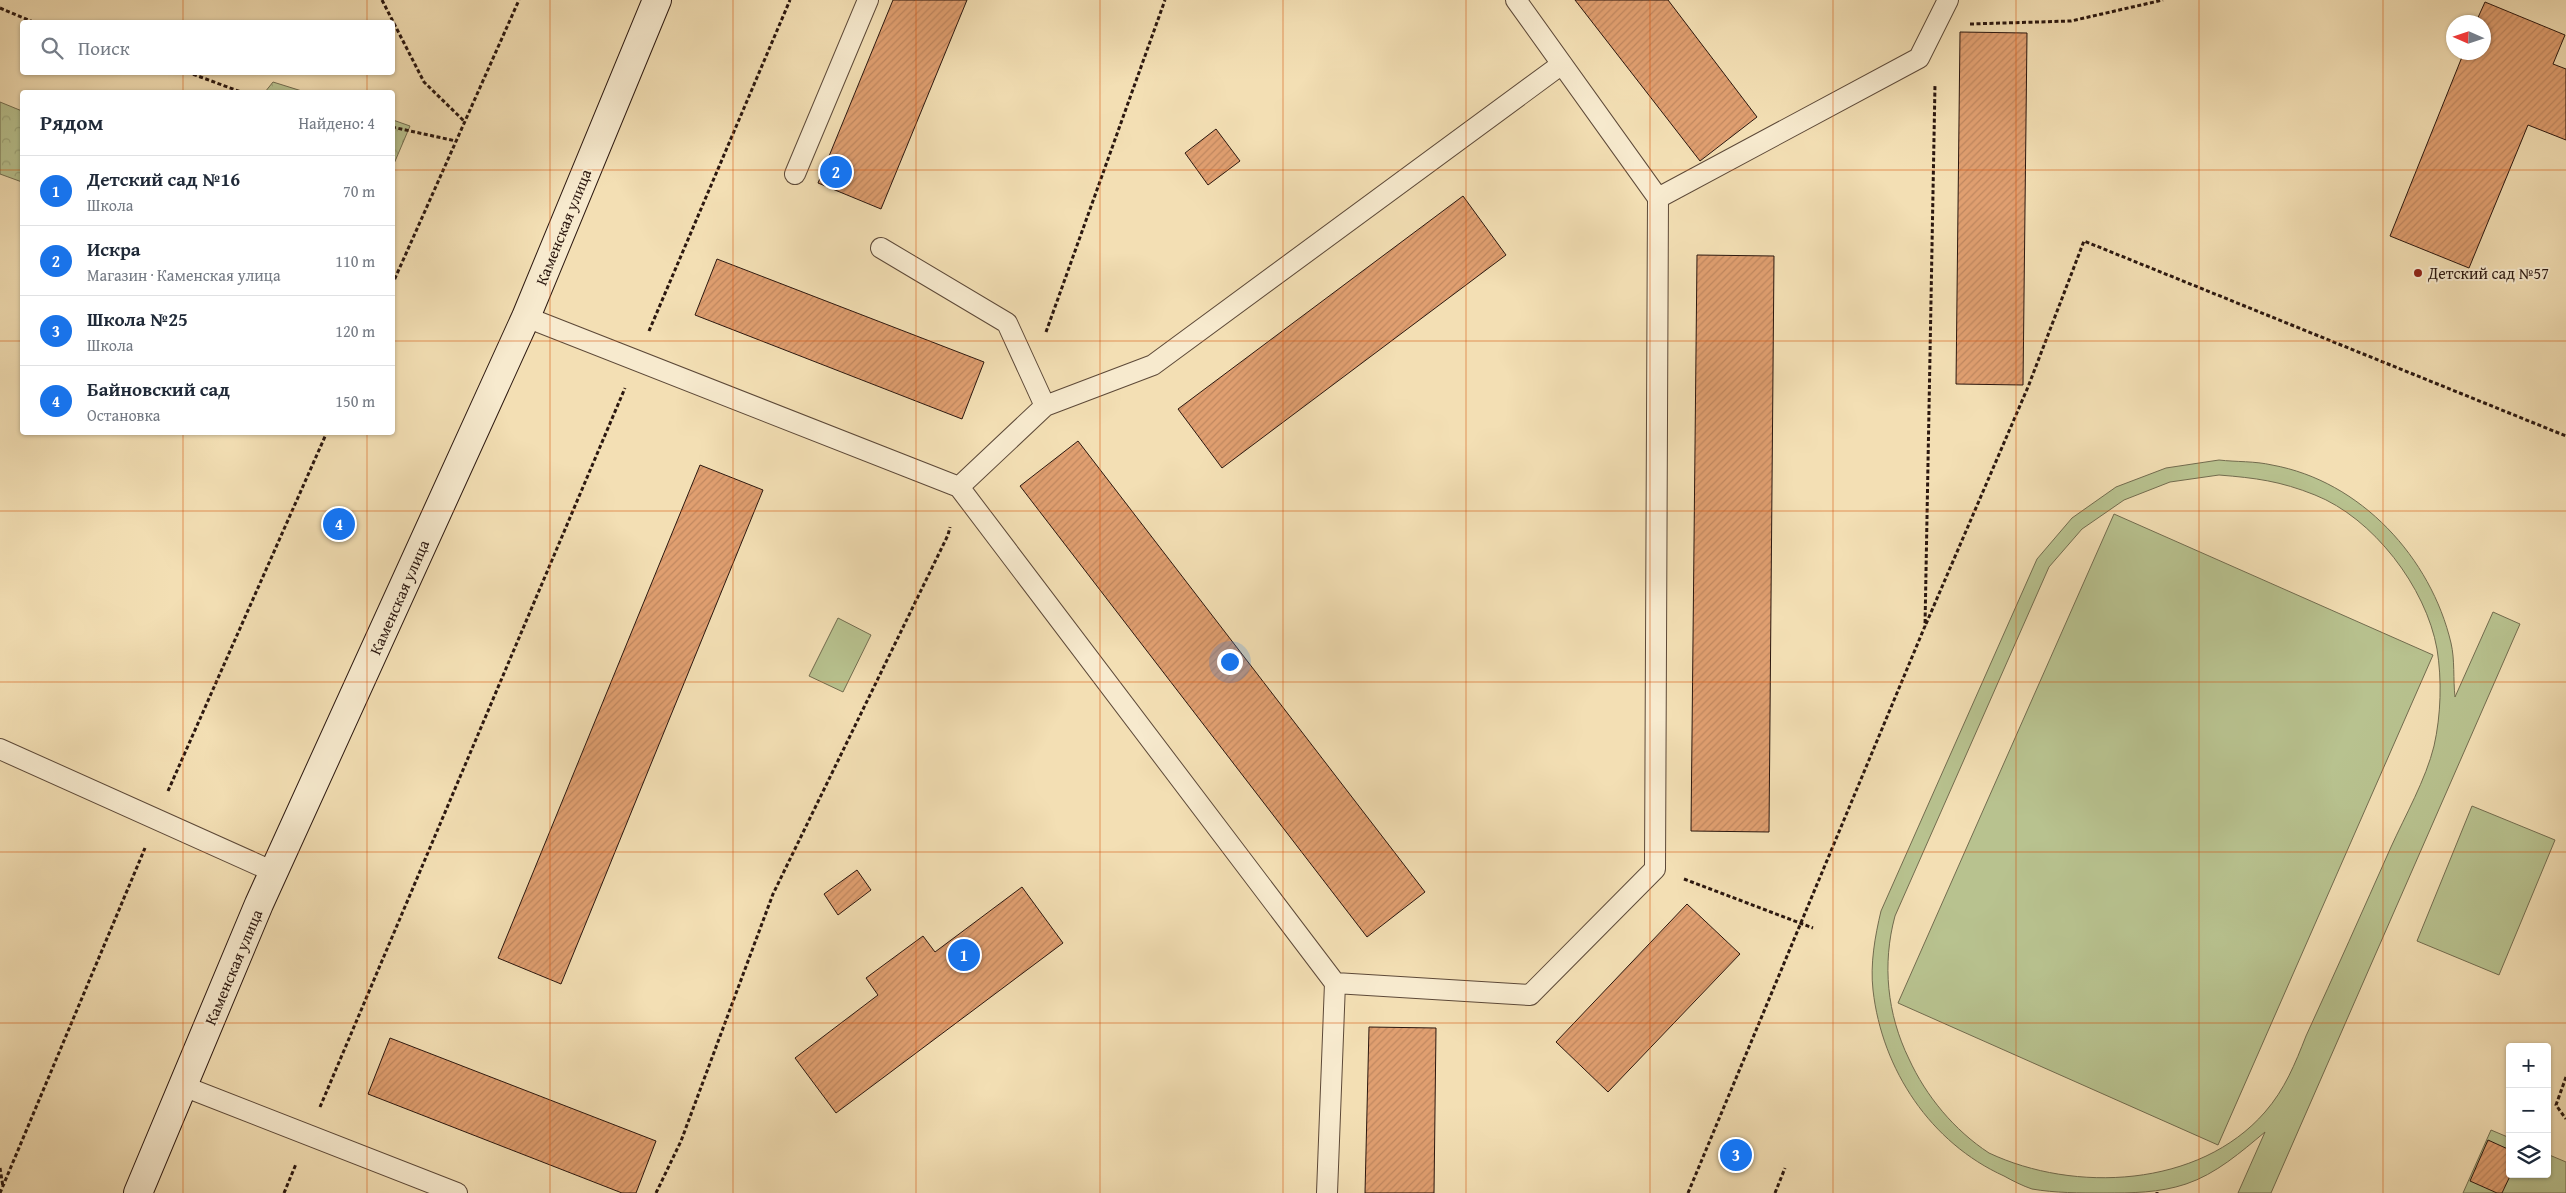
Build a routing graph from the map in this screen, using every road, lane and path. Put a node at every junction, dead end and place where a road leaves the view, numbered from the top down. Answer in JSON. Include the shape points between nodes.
{"nodes":[{"id":1,"x":382,"y":0,"type":"edge"},
{"id":2,"x":519,"y":0,"type":"edge"},
{"id":3,"x":657,"y":0,"type":"edge"},
{"id":4,"x":790,"y":0,"type":"edge"},
{"id":5,"x":868,"y":0,"type":"edge"},
{"id":6,"x":1165,"y":0,"type":"edge"},
{"id":7,"x":1516,"y":0,"type":"edge"},
{"id":8,"x":1948,"y":0,"type":"edge"},
{"id":9,"x":2163,"y":0,"type":"edge"},
{"id":10,"x":0,"y":8,"type":"edge"},
{"id":11,"x":28,"y":20,"type":"edge"},
{"id":12,"x":392,"y":20,"type":"edge"},
{"id":13,"x":395,"y":25,"type":"edge"},
{"id":14,"x":1936,"y":25,"type":"junction"},
{"id":15,"x":1562,"y":64,"type":"junction"},
{"id":16,"x":195,"y":75,"type":"edge"},
{"id":17,"x":236,"y":90,"type":"edge"},
{"id":18,"x":465,"y":122,"type":"junction"},
{"id":19,"x":395,"y":128,"type":"edge"},
{"id":20,"x":456,"y":141,"type":"junction"},
{"id":21,"x":795,"y":174,"type":"dead end"},
{"id":22,"x":1658,"y":198,"type":"junction"},
{"id":23,"x":881,"y":248,"type":"dead end"},
{"id":24,"x":395,"y":278,"type":"edge"},
{"id":25,"x":526,"y":317,"type":"junction"},
{"id":26,"x":636,"y":360,"type":"junction"},
{"id":27,"x":1028,"y":369,"type":"junction"},
{"id":28,"x":1045,"y":406,"type":"junction"},
{"id":29,"x":2566,"y":436,"type":"edge"},
{"id":30,"x":959,"y":488,"type":"junction"},
{"id":31,"x":1926,"y":626,"type":"junction"},
{"id":32,"x":0,"y":749,"type":"edge"},
{"id":33,"x":1655,"y":869,"type":"junction"},
{"id":34,"x":274,"y":872,"type":"junction"},
{"id":35,"x":1801,"y":924,"type":"junction"},
{"id":36,"x":1813,"y":928,"type":"dead end"},
{"id":37,"x":1336,"y":984,"type":"junction"},
{"id":38,"x":2566,"y":1076,"type":"edge"},
{"id":39,"x":183,"y":1086,"type":"junction"},
{"id":40,"x":2566,"y":1119,"type":"edge"},
{"id":41,"x":308,"y":1135,"type":"junction"},
{"id":42,"x":0,"y":1168,"type":"edge"},
{"id":43,"x":1786,"y":1168,"type":"dead end"},
{"id":44,"x":3,"y":1187,"type":"dead end"},
{"id":45,"x":138,"y":1193,"type":"edge"},
{"id":46,"x":284,"y":1193,"type":"edge"},
{"id":47,"x":456,"y":1193,"type":"edge"},
{"id":48,"x":656,"y":1193,"type":"edge"},
{"id":49,"x":1327,"y":1193,"type":"edge"},
{"id":50,"x":1688,"y":1193,"type":"edge"},
{"id":51,"x":1775,"y":1193,"type":"edge"}],
"edges":[{"from":1,"to":12,"type":"path"},
{"from":2,"to":18,"type":"path"},
{"from":3,"to":25,"type":"street","name":"Каменская улица"},
{"from":4,"to":26,"type":"path"},
{"from":5,"to":21,"type":"lane"},
{"from":6,"to":27,"type":"path","via":[[1039,350]]},
{"from":7,"to":15,"type":"lane"},
{"from":8,"to":14,"type":"lane"},
{"from":9,"to":14,"type":"path","via":[[2071,21]]},
{"from":10,"to":11,"type":"path"},
{"from":13,"to":18,"type":"path","via":[[424,82]]},
{"from":14,"to":22,"type":"lane","via":[[1919,58]]},
{"from":14,"to":31,"type":"path"},
{"from":15,"to":22,"type":"lane"},
{"from":15,"to":28,"type":"lane","via":[[1153,365]]},
{"from":16,"to":17,"type":"path"},
{"from":18,"to":20,"type":"path"},
{"from":19,"to":20,"type":"path"},
{"from":20,"to":24,"type":"path"},
{"from":22,"to":33,"type":"lane"},
{"from":23,"to":27,"type":"lane","via":[[1007,322]]},
{"from":25,"to":26,"type":"lane"},
{"from":25,"to":34,"type":"street","name":"Каменская улица"},
{"from":26,"to":30,"type":"lane"},
{"from":26,"to":41,"type":"path"},
{"from":27,"to":28,"type":"lane"},
{"from":28,"to":30,"type":"lane"},
{"from":29,"to":31,"type":"path","via":[[2084,241],[2028,387]]},
{"from":30,"to":37,"type":"lane"},
{"from":30,"to":48,"type":"path","via":[[948,535],[773,894],[681,1142]]},
{"from":31,"to":35,"type":"path"},
{"from":32,"to":34,"type":"lane"},
{"from":33,"to":35,"type":"path"},
{"from":33,"to":37,"type":"lane","via":[[1530,995]]},
{"from":34,"to":39,"type":"street","name":"Каменская улица"},
{"from":35,"to":36,"type":"path"},
{"from":35,"to":50,"type":"path"},
{"from":37,"to":49,"type":"lane"},
{"from":38,"to":40,"type":"path","via":[[2556,1105]]},
{"from":39,"to":41,"type":"lane"},
{"from":39,"to":45,"type":"street","name":"Каменская улица"},
{"from":41,"to":46,"type":"path"},
{"from":41,"to":47,"type":"lane"},
{"from":42,"to":44,"type":"path"},
{"from":43,"to":51,"type":"path"}]}
